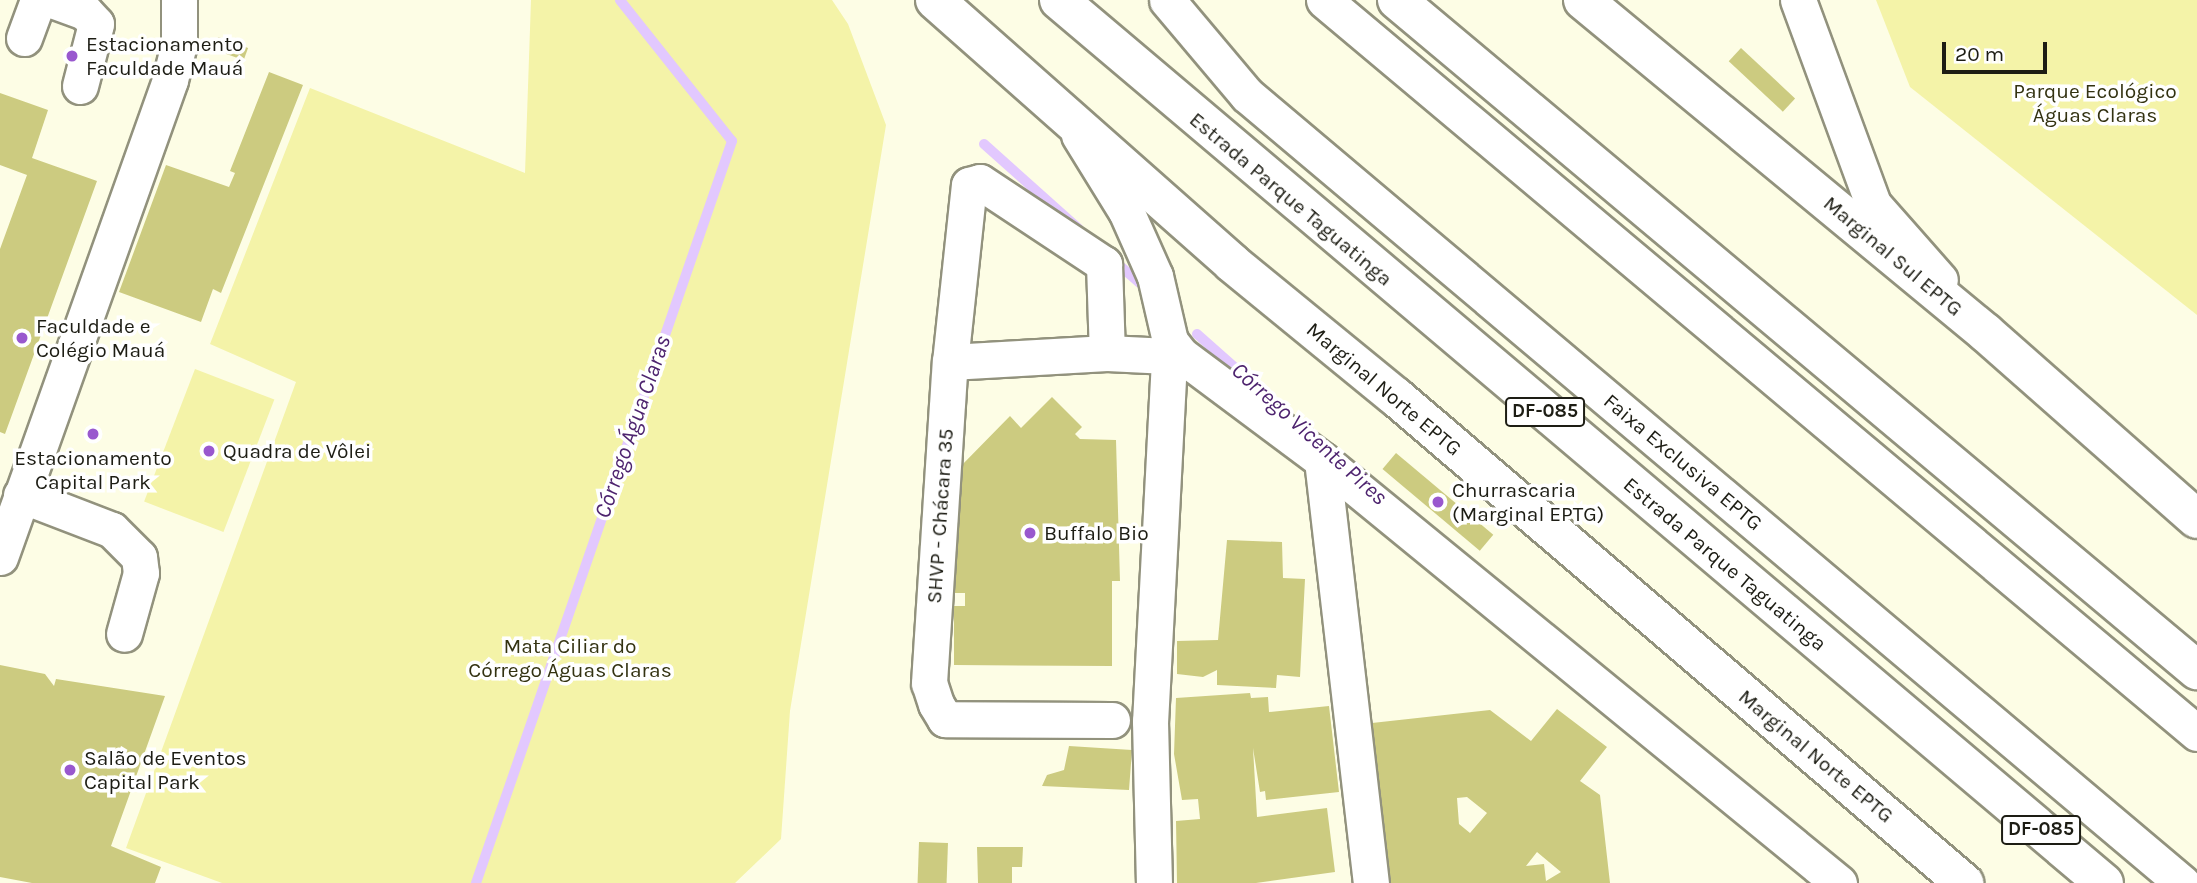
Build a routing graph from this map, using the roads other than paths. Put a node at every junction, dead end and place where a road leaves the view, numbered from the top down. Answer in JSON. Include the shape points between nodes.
{"nodes":[{"id":1,"x":38,"y":0,"type":"edge"},
{"id":2,"x":52,"y":0,"type":"edge"},
{"id":3,"x":179,"y":0,"type":"edge"},
{"id":4,"x":935,"y":0,"type":"edge"},
{"id":5,"x":1041,"y":0,"type":"edge"},
{"id":6,"x":1059,"y":0,"type":"edge"},
{"id":7,"x":1167,"y":0,"type":"edge"},
{"id":8,"x":1324,"y":0,"type":"edge"},
{"id":9,"x":1397,"y":0,"type":"edge"},
{"id":10,"x":1583,"y":0,"type":"edge"},
{"id":11,"x":1798,"y":0,"type":"edge"},
{"id":12,"x":24,"y":38,"type":"dead end"},
{"id":13,"x":1111,"y":47,"type":"junction"},
{"id":14,"x":80,"y":86,"type":"dead end"},
{"id":15,"x":1065,"y":112,"type":"junction"},
{"id":16,"x":1986,"y":333,"type":"junction"},
{"id":17,"x":1169,"y":348,"type":"junction"},
{"id":18,"x":1107,"y":353,"type":"junction"},
{"id":19,"x":950,"y":362,"type":"junction"},
{"id":20,"x":1322,"y":460,"type":"junction"},
{"id":21,"x":21,"y":495,"type":"junction"},
{"id":22,"x":2197,"y":519,"type":"edge"},
{"id":23,"x":0,"y":557,"type":"edge"},
{"id":24,"x":124,"y":634,"type":"dead end"},
{"id":25,"x":2197,"y":670,"type":"edge"},
{"id":26,"x":1112,"y":720,"type":"dead end"},
{"id":27,"x":2197,"y":733,"type":"edge"},
{"id":28,"x":1830,"y":878,"type":"edge"},
{"id":29,"x":1154,"y":883,"type":"edge"},
{"id":30,"x":1371,"y":883,"type":"edge"},
{"id":31,"x":1964,"y":883,"type":"edge"},
{"id":32,"x":2104,"y":883,"type":"edge"},
{"id":33,"x":2182,"y":883,"type":"edge"}],
"edges":[{"from":1,"to":12,"type":"street"},
{"from":2,"to":14,"type":"street","via":[[85,12],[96,24]]},
{"from":3,"to":21,"type":"street","via":[[179,45],[170,80]]},
{"from":4,"to":15,"type":"main road","name":"Marginal Norte EPTG"},
{"from":5,"to":13,"type":"main road"},
{"from":6,"to":13,"type":"main road","name":"Estrada Parque Taguatinga","number":"DF-085"},
{"from":7,"to":33,"type":"street","name":"Faixa Exclusiva EPTG","via":[[1247,95]]},
{"from":8,"to":27,"type":"street"},
{"from":9,"to":25,"type":"main road"},
{"from":10,"to":16,"type":"main road","name":"Marginal Sul EPTG"},
{"from":11,"to":16,"type":"street","via":[[1873,204]]},
{"from":13,"to":32,"type":"main road","name":"Estrada Parque Taguatinga","number":"DF-085"},
{"from":15,"to":17,"type":"street","via":[[1130,222],[1154,276]]},
{"from":15,"to":31,"type":"main road","name":"Marginal Norte EPTG","via":[[1232,262]]},
{"from":16,"to":22,"type":"main road","name":"Marginal Sul EPTG"},
{"from":17,"to":18,"type":"street"},
{"from":17,"to":20,"type":"street"},
{"from":17,"to":29,"type":"street","via":[[1150,721]]},
{"from":18,"to":19,"type":"street"},
{"from":18,"to":19,"type":"street","via":[[1104,264],[980,182],[968,185]]},
{"from":19,"to":26,"type":"street","name":"SHVP - Chácara 35","via":[[929,683],[936,705],[945,719]]},
{"from":20,"to":28,"type":"street"},
{"from":20,"to":30,"type":"street"},
{"from":21,"to":23,"type":"street"},
{"from":21,"to":24,"type":"street","via":[[112,530],[139,557],[141,573]]}]}
